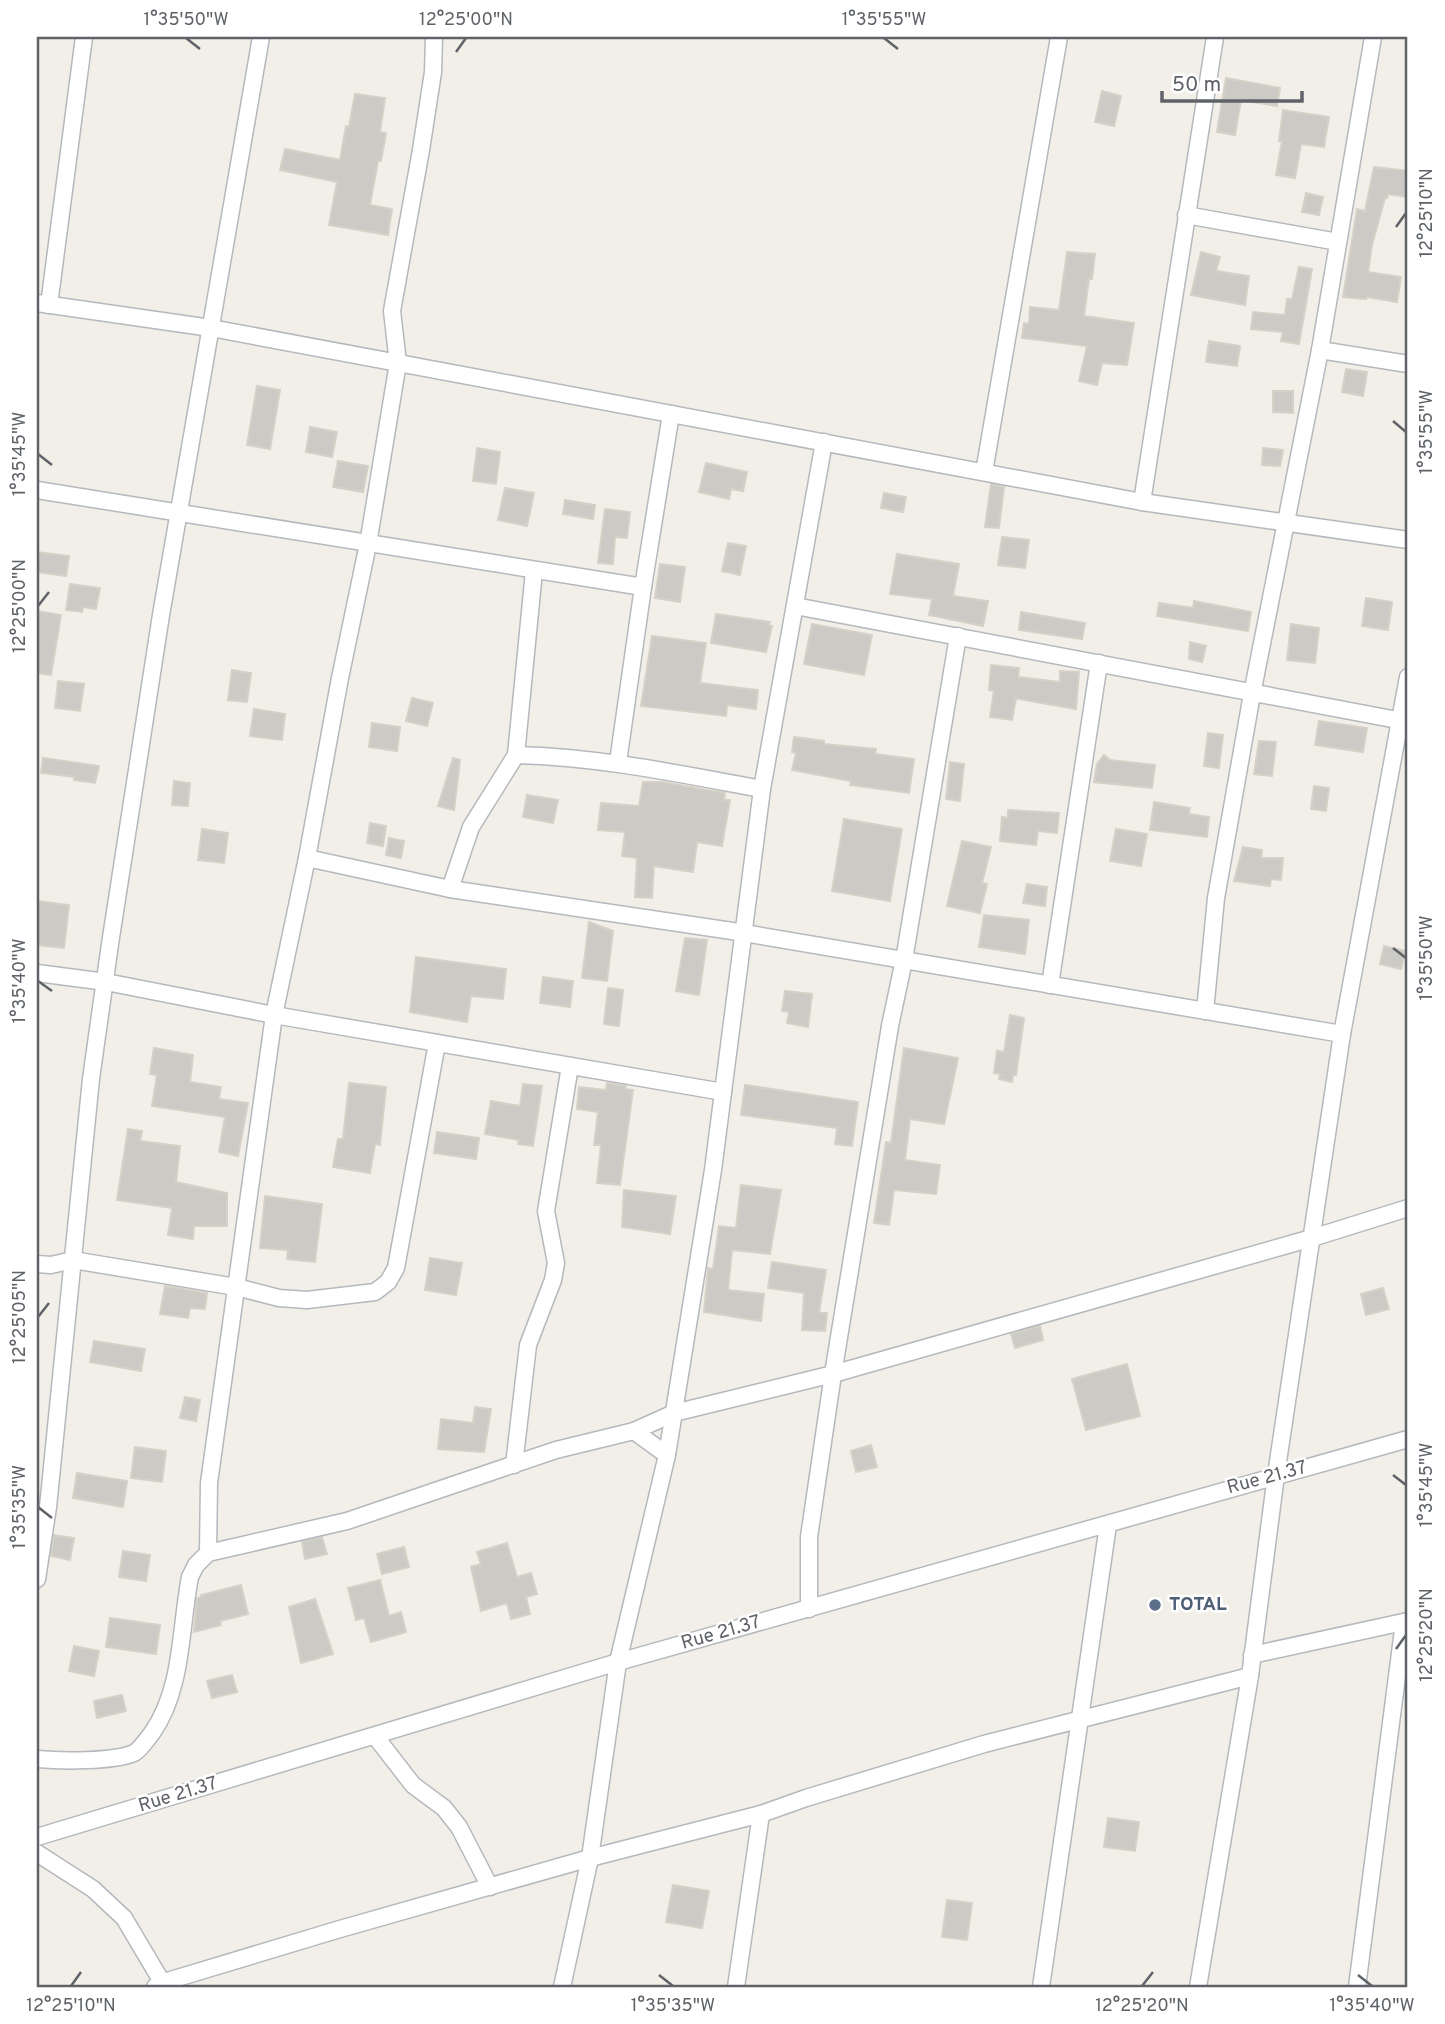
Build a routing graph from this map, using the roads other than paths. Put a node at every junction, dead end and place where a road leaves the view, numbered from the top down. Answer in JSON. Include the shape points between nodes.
{"nodes":[{"id":1,"x":84,"y":37,"type":"edge"},
{"id":2,"x":261,"y":37,"type":"edge"},
{"id":3,"x":434,"y":37,"type":"edge"},
{"id":4,"x":1059,"y":37,"type":"edge"},
{"id":5,"x":1214,"y":37,"type":"edge"},
{"id":6,"x":1373,"y":37,"type":"edge"},
{"id":7,"x":1186,"y":215,"type":"junction"},
{"id":8,"x":1338,"y":242,"type":"junction"},
{"id":9,"x":43,"y":304,"type":"edge"},
{"id":10,"x":211,"y":328,"type":"junction"},
{"id":11,"x":1320,"y":350,"type":"junction"},
{"id":12,"x":398,"y":363,"type":"junction"},
{"id":13,"x":1408,"y":364,"type":"edge"},
{"id":14,"x":671,"y":414,"type":"junction"},
{"id":15,"x":824,"y":442,"type":"junction"},
{"id":16,"x":984,"y":472,"type":"junction"},
{"id":17,"x":37,"y":490,"type":"edge"},
{"id":18,"x":1142,"y":502,"type":"junction"},
{"id":19,"x":178,"y":512,"type":"junction"},
{"id":20,"x":1287,"y":524,"type":"junction"},
{"id":21,"x":1408,"y":540,"type":"edge"},
{"id":22,"x":368,"y":544,"type":"junction"},
{"id":23,"x":534,"y":571,"type":"junction"},
{"id":24,"x":643,"y":587,"type":"junction"},
{"id":25,"x":795,"y":606,"type":"junction"},
{"id":26,"x":958,"y":636,"type":"junction"},
{"id":27,"x":1099,"y":663,"type":"junction"},
{"id":28,"x":1408,"y":677,"type":"edge"},
{"id":29,"x":1252,"y":694,"type":"junction"},
{"id":30,"x":1404,"y":721,"type":"edge"},
{"id":31,"x":516,"y":755,"type":"junction"},
{"id":32,"x":618,"y":762,"type":"junction"},
{"id":33,"x":762,"y":789,"type":"junction"},
{"id":34,"x":307,"y":859,"type":"junction"},
{"id":35,"x":450,"y":889,"type":"junction"},
{"id":36,"x":744,"y":934,"type":"junction"},
{"id":37,"x":904,"y":960,"type":"junction"},
{"id":38,"x":37,"y":973,"type":"edge"},
{"id":39,"x":106,"y":982,"type":"junction"},
{"id":40,"x":1050,"y":985,"type":"junction"},
{"id":41,"x":1205,"y":1011,"type":"junction"},
{"id":42,"x":274,"y":1015,"type":"junction"},
{"id":43,"x":1342,"y":1034,"type":"junction"},
{"id":44,"x":437,"y":1043,"type":"junction"},
{"id":45,"x":570,"y":1066,"type":"junction"},
{"id":46,"x":723,"y":1092,"type":"junction"},
{"id":47,"x":1408,"y":1208,"type":"edge"},
{"id":48,"x":1312,"y":1238,"type":"junction"},
{"id":49,"x":73,"y":1260,"type":"junction"},
{"id":50,"x":37,"y":1264,"type":"edge"},
{"id":51,"x":236,"y":1287,"type":"junction"},
{"id":52,"x":834,"y":1374,"type":"junction"},
{"id":53,"x":674,"y":1413,"type":"junction"},
{"id":54,"x":634,"y":1431,"type":"junction"},
{"id":55,"x":1408,"y":1439,"type":"edge"},
{"id":56,"x":667,"y":1455,"type":"junction"},
{"id":57,"x":514,"y":1465,"type":"junction"},
{"id":58,"x":1276,"y":1475,"type":"junction"},
{"id":59,"x":1108,"y":1525,"type":"junction"},
{"id":60,"x":208,"y":1553,"type":"junction"},
{"id":61,"x":37,"y":1579,"type":"edge"},
{"id":62,"x":809,"y":1609,"type":"junction"},
{"id":63,"x":1406,"y":1621,"type":"edge"},
{"id":64,"x":1252,"y":1655,"type":"junction"},
{"id":65,"x":618,"y":1662,"type":"junction"},
{"id":66,"x":1250,"y":1676,"type":"junction"},
{"id":67,"x":1080,"y":1719,"type":"junction"},
{"id":68,"x":375,"y":1736,"type":"junction"},
{"id":69,"x":37,"y":1759,"type":"edge"},
{"id":70,"x":761,"y":1814,"type":"junction"},
{"id":71,"x":37,"y":1837,"type":"edge"},
{"id":72,"x":37,"y":1853,"type":"edge"},
{"id":73,"x":590,"y":1858,"type":"junction"},
{"id":74,"x":490,"y":1887,"type":"junction"},
{"id":75,"x":161,"y":1986,"type":"edge"},
{"id":76,"x":562,"y":1987,"type":"edge"},
{"id":77,"x":736,"y":1987,"type":"edge"},
{"id":78,"x":1041,"y":1987,"type":"edge"},
{"id":79,"x":1198,"y":1987,"type":"edge"},
{"id":80,"x":1357,"y":1987,"type":"edge"}],
"edges":[{"from":1,"to":9,"type":"street"},
{"from":2,"to":10,"type":"street"},
{"from":3,"to":12,"type":"street","via":[[433,72],[392,311]]},
{"from":4,"to":16,"type":"street"},
{"from":5,"to":7,"type":"street"},
{"from":6,"to":8,"type":"street"},
{"from":7,"to":8,"type":"street"},
{"from":7,"to":18,"type":"street"},
{"from":8,"to":11,"type":"street"},
{"from":9,"to":10,"type":"street"},
{"from":10,"to":12,"type":"street"},
{"from":10,"to":19,"type":"street"},
{"from":11,"to":13,"type":"street"},
{"from":11,"to":20,"type":"street"},
{"from":12,"to":14,"type":"street"},
{"from":12,"to":22,"type":"street"},
{"from":14,"to":15,"type":"street"},
{"from":14,"to":24,"type":"street"},
{"from":15,"to":16,"type":"street"},
{"from":15,"to":25,"type":"street"},
{"from":16,"to":18,"type":"street"},
{"from":17,"to":19,"type":"street"},
{"from":18,"to":20,"type":"street"},
{"from":19,"to":22,"type":"street"},
{"from":19,"to":39,"type":"street"},
{"from":20,"to":21,"type":"street"},
{"from":20,"to":29,"type":"street"},
{"from":22,"to":23,"type":"street"},
{"from":22,"to":34,"type":"street"},
{"from":23,"to":24,"type":"street"},
{"from":23,"to":31,"type":"street"},
{"from":24,"to":32,"type":"street"},
{"from":25,"to":26,"type":"street"},
{"from":25,"to":33,"type":"street"},
{"from":26,"to":27,"type":"street"},
{"from":26,"to":37,"type":"street"},
{"from":27,"to":29,"type":"street"},
{"from":27,"to":40,"type":"street"},
{"from":28,"to":30,"type":"street"},
{"from":29,"to":30,"type":"street"},
{"from":29,"to":41,"type":"street","via":[[1216,898]]},
{"from":30,"to":43,"type":"street"},
{"from":31,"to":32,"type":"street"},
{"from":31,"to":35,"type":"street","via":[[471,827]]},
{"from":32,"to":33,"type":"street"},
{"from":33,"to":36,"type":"street"},
{"from":34,"to":35,"type":"street"},
{"from":34,"to":42,"type":"street"},
{"from":35,"to":36,"type":"street"},
{"from":36,"to":37,"type":"street"},
{"from":36,"to":46,"type":"street"},
{"from":37,"to":40,"type":"street"},
{"from":37,"to":52,"type":"street"},
{"from":38,"to":39,"type":"street"},
{"from":39,"to":42,"type":"street"},
{"from":39,"to":49,"type":"street"},
{"from":40,"to":41,"type":"street"},
{"from":41,"to":43,"type":"street"},
{"from":42,"to":44,"type":"street"},
{"from":42,"to":51,"type":"street"},
{"from":43,"to":48,"type":"street"},
{"from":44,"to":45,"type":"street"},
{"from":44,"to":51,"type":"street","via":[[396,1268],[388,1282],[375,1292],[307,1300]]},
{"from":45,"to":46,"type":"street"},
{"from":45,"to":57,"type":"street","via":[[546,1211],[556,1263],[528,1345]]},
{"from":46,"to":53,"type":"street"},
{"from":47,"to":48,"type":"street"},
{"from":48,"to":52,"type":"street"},
{"from":48,"to":58,"type":"street"},
{"from":49,"to":50,"type":"street"},
{"from":49,"to":51,"type":"street"},
{"from":49,"to":61,"type":"street"},
{"from":51,"to":60,"type":"street","via":[[209,1483]]},
{"from":52,"to":53,"type":"street"},
{"from":52,"to":62,"type":"street","via":[[809,1536]]},
{"from":53,"to":54,"type":"street"},
{"from":53,"to":56,"type":"street"},
{"from":54,"to":56,"type":"street"},
{"from":54,"to":57,"type":"street"},
{"from":55,"to":58,"type":"street","name":"Rue 21.37"},
{"from":56,"to":65,"type":"street"},
{"from":57,"to":60,"type":"street","via":[[347,1521]]},
{"from":58,"to":59,"type":"street","name":"Rue 21.37"},
{"from":58,"to":64,"type":"street"},
{"from":59,"to":62,"type":"street","name":"Rue 21.37"},
{"from":59,"to":67,"type":"street"},
{"from":60,"to":69,"type":"street","via":[[190,1577],[173,1692],[146,1741],[135,1752],[115,1758]]},
{"from":62,"to":65,"type":"street","name":"Rue 21.37"},
{"from":63,"to":64,"type":"street"},
{"from":63,"to":80,"type":"street"},
{"from":64,"to":66,"type":"street"},
{"from":65,"to":68,"type":"street","name":"Rue 21.37"},
{"from":65,"to":73,"type":"street"},
{"from":66,"to":67,"type":"street"},
{"from":66,"to":79,"type":"street"},
{"from":67,"to":70,"type":"street"},
{"from":67,"to":78,"type":"street"},
{"from":68,"to":71,"type":"street","name":"Rue 21.37"},
{"from":68,"to":74,"type":"street","via":[[413,1785],[444,1808],[459,1827]]},
{"from":70,"to":73,"type":"street"},
{"from":70,"to":77,"type":"street"},
{"from":72,"to":75,"type":"street","via":[[93,1889],[124,1919]]},
{"from":73,"to":74,"type":"street"},
{"from":73,"to":76,"type":"street"},
{"from":74,"to":75,"type":"street"}]}
